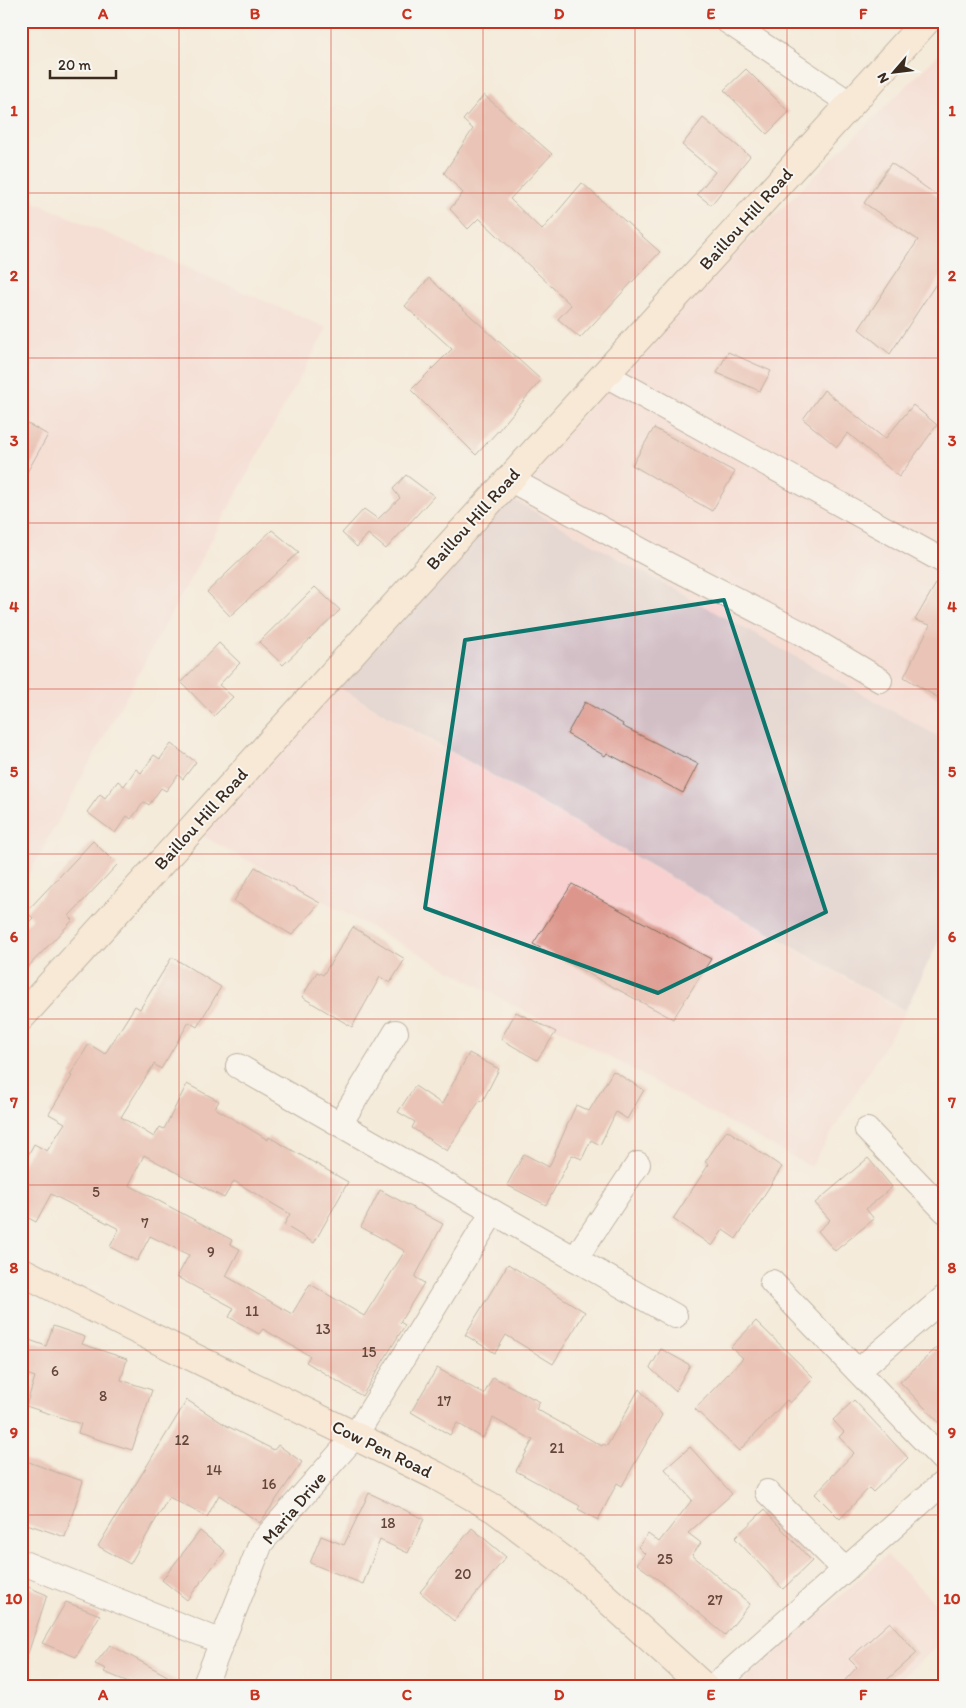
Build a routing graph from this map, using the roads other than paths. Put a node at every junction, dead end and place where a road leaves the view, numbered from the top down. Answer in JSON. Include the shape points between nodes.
{"nodes":[{"id":1,"x":727,"y":21,"type":"edge"},
{"id":2,"x":926,"y":21,"type":"edge"},
{"id":3,"x":851,"y":104,"type":"junction"},
{"id":4,"x":604,"y":374,"type":"junction"},
{"id":5,"x":509,"y":479,"type":"junction"},
{"id":6,"x":945,"y":562,"type":"edge"},
{"id":7,"x":880,"y":680,"type":"dead end"},
{"id":8,"x":21,"y":1017,"type":"edge"},
{"id":9,"x":396,"y":1032,"type":"dead end"},
{"id":10,"x":238,"y":1066,"type":"dead end"},
{"id":11,"x":340,"y":1124,"type":"junction"},
{"id":12,"x":867,"y":1130,"type":"dead end"},
{"id":13,"x":638,"y":1164,"type":"dead end"},
{"id":14,"x":945,"y":1211,"type":"edge"},
{"id":15,"x":493,"y":1212,"type":"junction"},
{"id":16,"x":575,"y":1259,"type":"junction"},
{"id":17,"x":21,"y":1271,"type":"edge"},
{"id":18,"x":772,"y":1282,"type":"dead end"},
{"id":19,"x":945,"y":1297,"type":"edge"},
{"id":20,"x":675,"y":1316,"type":"dead end"},
{"id":21,"x":858,"y":1371,"type":"junction"},
{"id":22,"x":355,"y":1436,"type":"junction"},
{"id":23,"x":945,"y":1462,"type":"edge"},
{"id":24,"x":945,"y":1481,"type":"edge"},
{"id":25,"x":767,"y":1492,"type":"dead end"},
{"id":26,"x":21,"y":1562,"type":"edge"},
{"id":27,"x":845,"y":1570,"type":"junction"},
{"id":28,"x":222,"y":1642,"type":"junction"},
{"id":29,"x":204,"y":1687,"type":"edge"},
{"id":30,"x":704,"y":1687,"type":"edge"},
{"id":31,"x":713,"y":1687,"type":"edge"}],
"edges":[{"from":1,"to":3,"type":"street"},
{"from":2,"to":3,"type":"main road","name":"Baillou Hill Road"},
{"from":3,"to":4,"type":"main road","name":"Baillou Hill Road"},
{"from":4,"to":5,"type":"main road","name":"Baillou Hill Road"},
{"from":4,"to":6,"type":"street"},
{"from":5,"to":7,"type":"street","via":[[801,633]]},
{"from":5,"to":8,"type":"main road","name":"Baillou Hill Road"},
{"from":9,"to":11,"type":"street"},
{"from":10,"to":11,"type":"street"},
{"from":11,"to":15,"type":"street"},
{"from":12,"to":14,"type":"street"},
{"from":13,"to":16,"type":"street"},
{"from":15,"to":16,"type":"street"},
{"from":15,"to":22,"type":"street","name":"Maria Drive"},
{"from":16,"to":20,"type":"street"},
{"from":17,"to":22,"type":"main road","name":"Cow Pen Road"},
{"from":18,"to":21,"type":"street"},
{"from":19,"to":21,"type":"street"},
{"from":21,"to":23,"type":"street"},
{"from":22,"to":28,"type":"street","name":"Maria Drive","via":[[261,1543]]},
{"from":22,"to":30,"type":"main road","name":"Cow Pen Road","via":[[495,1509],[574,1569]]},
{"from":24,"to":27,"type":"street"},
{"from":25,"to":27,"type":"street"},
{"from":26,"to":28,"type":"street"},
{"from":27,"to":31,"type":"street"},
{"from":28,"to":29,"type":"street","name":"Maria Drive"}]}
